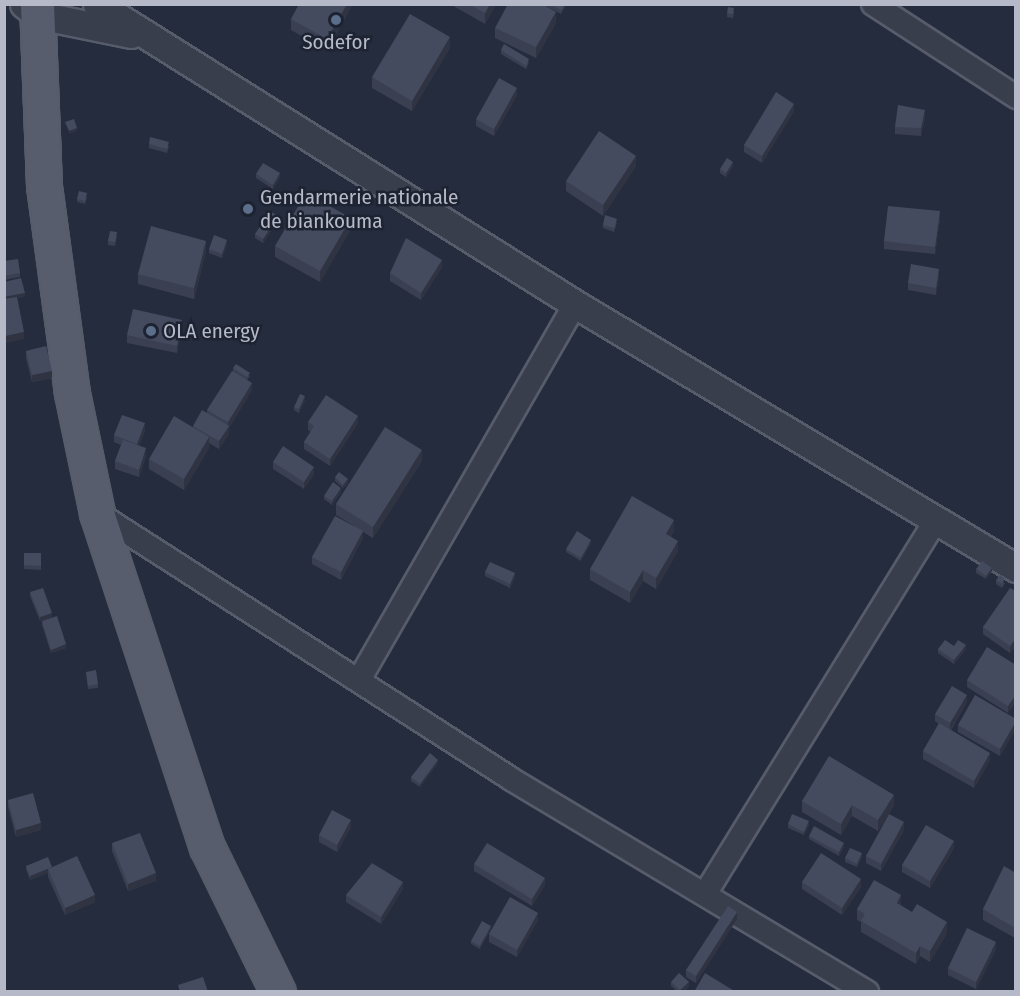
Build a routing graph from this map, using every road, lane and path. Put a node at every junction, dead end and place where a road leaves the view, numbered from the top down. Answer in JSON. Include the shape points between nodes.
{"nodes":[{"id":1,"x":97,"y":4,"type":"edge"},
{"id":2,"x":873,"y":4,"type":"edge"},
{"id":3,"x":33,"y":8,"type":"edge"},
{"id":4,"x":141,"y":36,"type":"junction"},
{"id":5,"x":1016,"y":97,"type":"edge"},
{"id":6,"x":575,"y":304,"type":"junction"},
{"id":7,"x":97,"y":513,"type":"junction"},
{"id":8,"x":935,"y":522,"type":"junction"},
{"id":9,"x":1016,"y":568,"type":"edge"},
{"id":10,"x":358,"y":680,"type":"junction"},
{"id":11,"x":705,"y":894,"type":"junction"},
{"id":12,"x":278,"y":992,"type":"edge"},
{"id":13,"x":867,"y":992,"type":"edge"}],
"edges":[{"from":1,"to":4,"type":"street"},
{"from":2,"to":5,"type":"street"},
{"from":3,"to":4,"type":"street"},
{"from":3,"to":7,"type":"main road","via":[[44,186],[72,393]]},
{"from":4,"to":6,"type":"street"},
{"from":6,"to":8,"type":"street"},
{"from":6,"to":10,"type":"street"},
{"from":7,"to":10,"type":"street"},
{"from":7,"to":12,"type":"main road","via":[[207,847]]},
{"from":8,"to":9,"type":"street"},
{"from":8,"to":11,"type":"street"},
{"from":10,"to":11,"type":"street"},
{"from":11,"to":13,"type":"street"}]}
